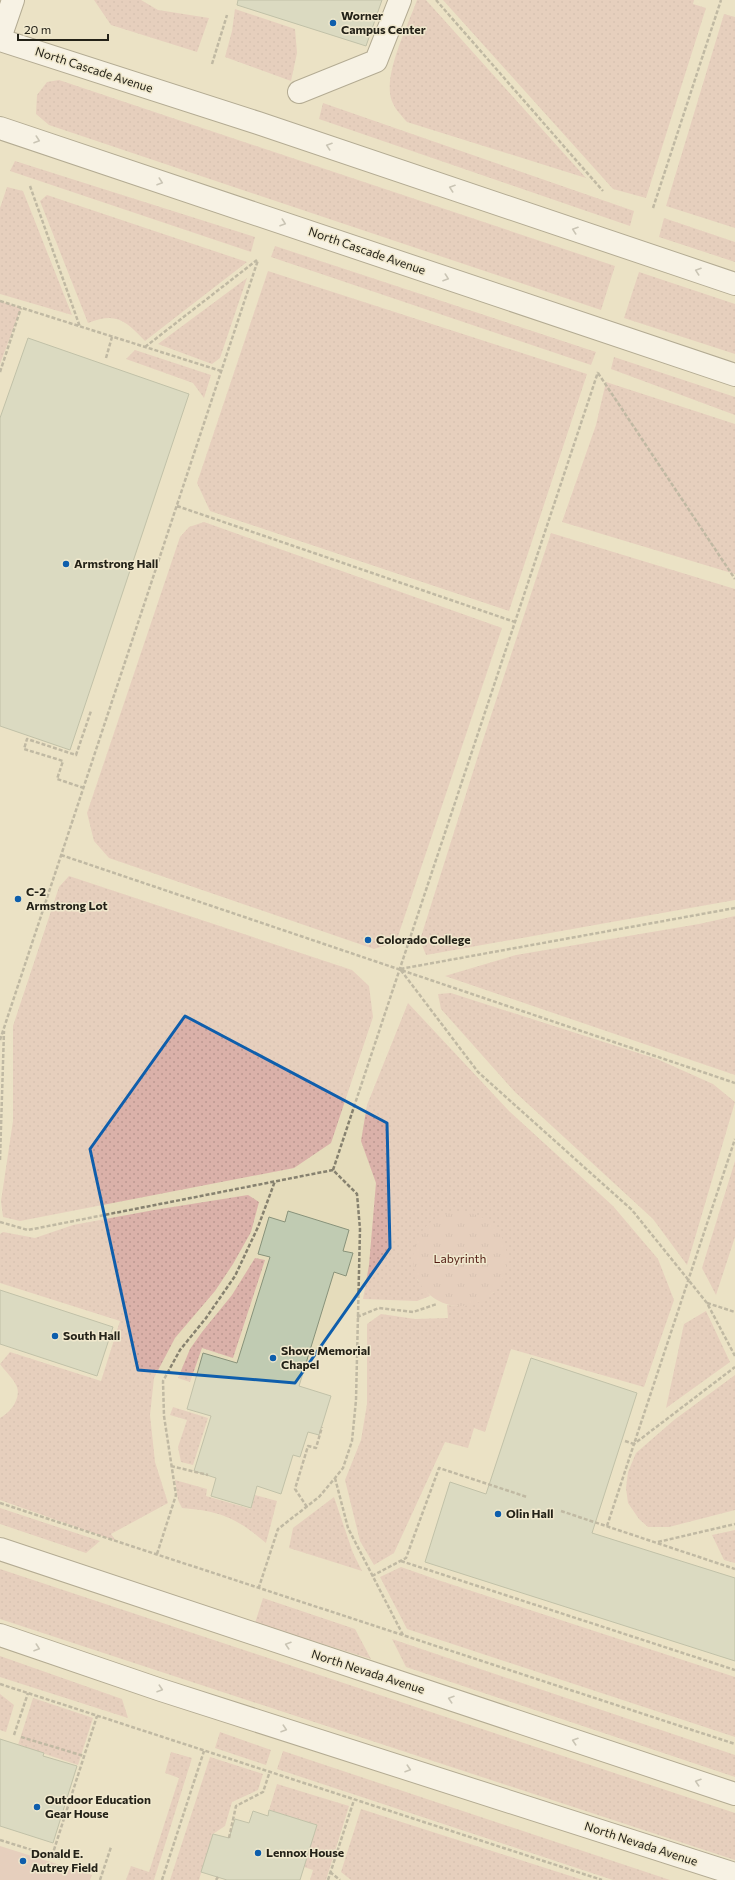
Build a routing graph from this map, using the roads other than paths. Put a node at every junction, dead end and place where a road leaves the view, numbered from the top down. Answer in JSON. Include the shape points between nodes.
{"nodes":[{"id":1,"x":13,"y":0,"type":"edge"},
{"id":2,"x":400,"y":0,"type":"edge"},
{"id":3,"x":0,"y":39,"type":"edge"},
{"id":4,"x":299,"y":92,"type":"dead end"},
{"id":5,"x":0,"y":128,"type":"edge"},
{"id":6,"x":735,"y":284,"type":"edge"},
{"id":7,"x":735,"y":375,"type":"edge"},
{"id":8,"x":0,"y":1549,"type":"edge"},
{"id":9,"x":0,"y":1635,"type":"edge"},
{"id":10,"x":735,"y":1794,"type":"edge"},
{"id":11,"x":735,"y":1874,"type":"edge"}],
"edges":[{"from":1,"to":3,"type":"main road"},
{"from":2,"to":4,"type":"main road","via":[[376,61]]},
{"from":6,"to":3,"type":"main road","name":"North Cascade Avenue","one_way":true},
{"from":5,"to":7,"type":"main road","name":"North Cascade Avenue","one_way":true},
{"from":10,"to":8,"type":"main road","name":"North Nevada Avenue","one_way":true},
{"from":9,"to":11,"type":"main road","name":"North Nevada Avenue","one_way":true}]}
